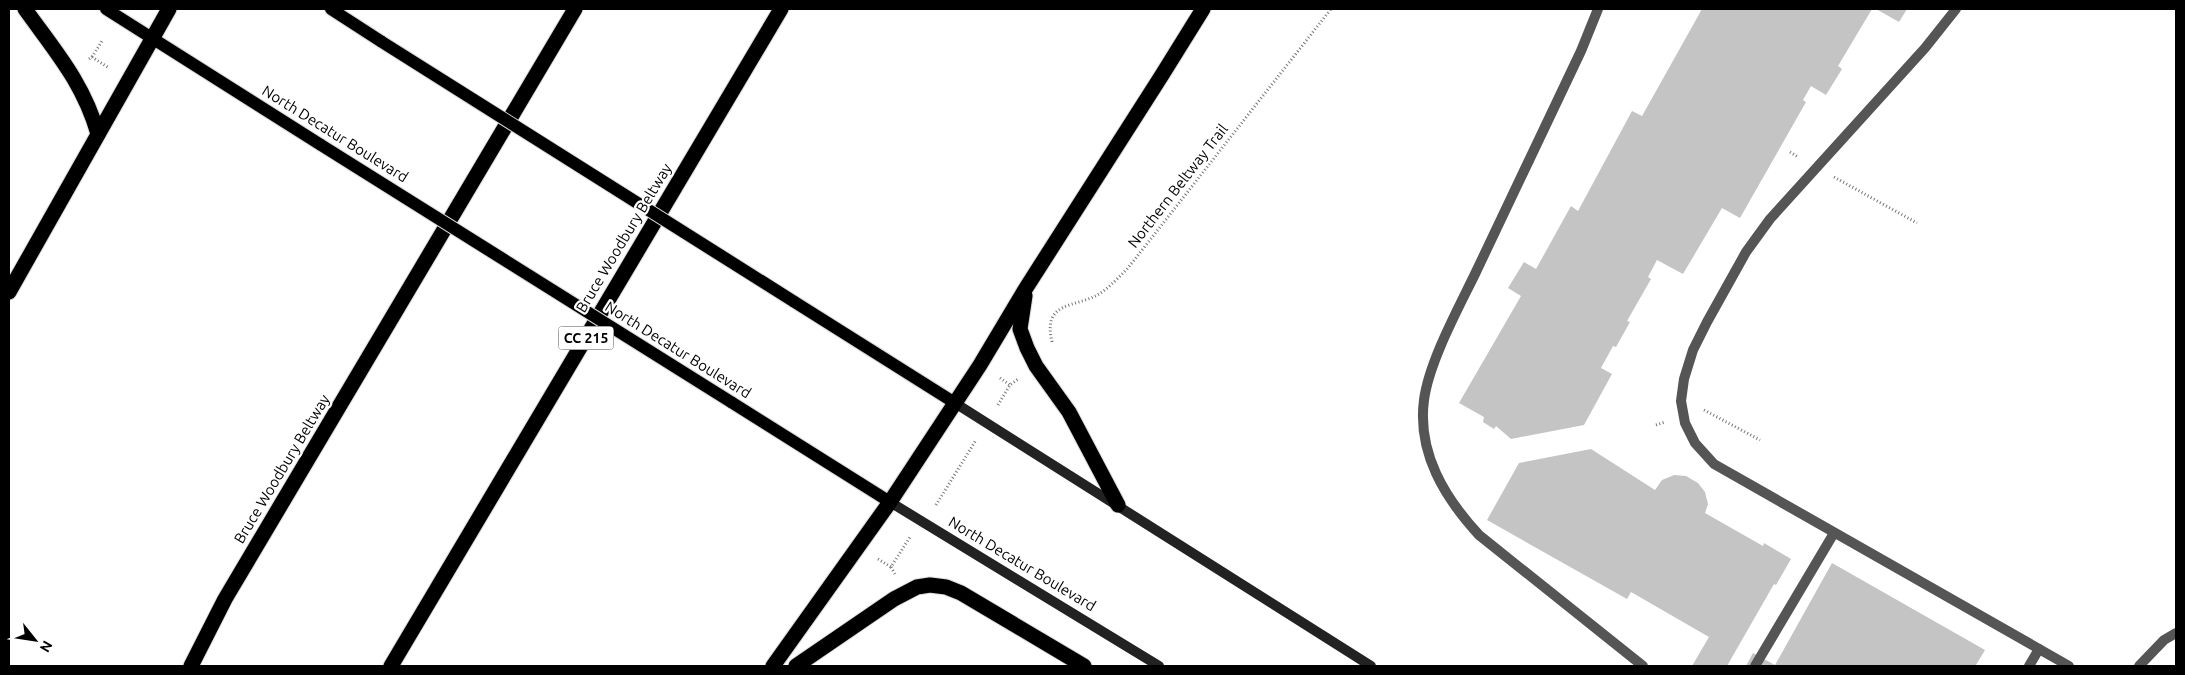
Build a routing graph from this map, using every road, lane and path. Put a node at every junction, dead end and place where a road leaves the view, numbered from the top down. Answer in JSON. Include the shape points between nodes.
{"nodes":[{"id":1,"x":25,"y":9,"type":"edge"},
{"id":2,"x":106,"y":9,"type":"edge"},
{"id":3,"x":169,"y":9,"type":"edge"},
{"id":4,"x":331,"y":9,"type":"edge"},
{"id":5,"x":575,"y":9,"type":"edge"},
{"id":6,"x":780,"y":9,"type":"edge"},
{"id":7,"x":1203,"y":9,"type":"edge"},
{"id":8,"x":1331,"y":9,"type":"edge"},
{"id":9,"x":1598,"y":9,"type":"edge"},
{"id":10,"x":1956,"y":9,"type":"edge"},
{"id":11,"x":153,"y":38,"type":"junction"},
{"id":12,"x":102,"y":41,"type":"dead end"},
{"id":13,"x":92,"y":57,"type":"junction"},
{"id":14,"x":82,"y":63,"type":"dead end"},
{"id":15,"x":111,"y":69,"type":"dead end"},
{"id":16,"x":98,"y":134,"type":"junction"},
{"id":17,"x":1790,"y":152,"type":"dead end"},
{"id":18,"x":1817,"y":167,"type":"junction"},
{"id":19,"x":1917,"y":223,"type":"dead end"},
{"id":20,"x":1026,"y":288,"type":"junction"},
{"id":21,"x":9,"y":292,"type":"edge"},
{"id":22,"x":1053,"y":344,"type":"dead end"},
{"id":23,"x":1024,"y":374,"type":"dead end"},
{"id":24,"x":997,"y":376,"type":"dead end"},
{"id":25,"x":1010,"y":385,"type":"junction"},
{"id":26,"x":1002,"y":398,"type":"dead end"},
{"id":27,"x":955,"y":403,"type":"junction"},
{"id":28,"x":956,"y":471,"type":"dead end"},
{"id":29,"x":890,"y":502,"type":"junction"},
{"id":30,"x":938,"y":502,"type":"dead end"},
{"id":31,"x":1118,"y":505,"type":"junction"},
{"id":32,"x":1834,"y":533,"type":"junction"},
{"id":33,"x":906,"y":543,"type":"dead end"},
{"id":34,"x":875,"y":557,"type":"dead end"},
{"id":35,"x":891,"y":567,"type":"junction"},
{"id":36,"x":897,"y":577,"type":"dead end"},
{"id":37,"x":2176,"y":632,"type":"edge"},
{"id":38,"x":2039,"y":649,"type":"junction"},
{"id":39,"x":191,"y":666,"type":"edge"},
{"id":40,"x":391,"y":666,"type":"edge"},
{"id":41,"x":773,"y":666,"type":"edge"},
{"id":42,"x":796,"y":666,"type":"edge"},
{"id":43,"x":1084,"y":666,"type":"edge"},
{"id":44,"x":1159,"y":666,"type":"edge"},
{"id":45,"x":1371,"y":666,"type":"edge"},
{"id":46,"x":1643,"y":666,"type":"edge"},
{"id":47,"x":1755,"y":666,"type":"edge"},
{"id":48,"x":2029,"y":666,"type":"edge"},
{"id":49,"x":2069,"y":666,"type":"edge"},
{"id":50,"x":2139,"y":666,"type":"edge"}],
"edges":[{"from":1,"to":16,"type":"highway","via":[[82,90]]},
{"from":2,"to":11,"type":"main road","name":"North Decatur Boulevard"},
{"from":3,"to":11,"type":"highway"},
{"from":4,"to":27,"type":"main road","bridge":true},
{"from":5,"to":39,"type":"highway","name":"Bruce Woodbury Beltway","via":[[225,599]]},
{"from":6,"to":40,"type":"highway","name":"Bruce Woodbury Beltway","number":"CC 215"},
{"from":7,"to":20,"type":"highway"},
{"from":8,"to":22,"type":"path","name":"Northern Beltway Trail","via":[[1128,268],[1098,295],[1058,310],[1051,327]]},
{"from":9,"to":46,"type":"lane","via":[[1451,324],[1430,376],[1424,401],[1424,432],[1427,453],[1436,476],[1463,518],[1479,535]]},
{"from":10,"to":18,"type":"lane"},
{"from":11,"to":16,"type":"highway"},
{"from":11,"to":29,"type":"main road","name":"North Decatur Boulevard","bridge":true},
{"from":12,"to":13,"type":"path"},
{"from":13,"to":14,"type":"path"},
{"from":13,"to":15,"type":"path"},
{"from":16,"to":21,"type":"highway"},
{"from":17,"to":18,"type":"path"},
{"from":18,"to":19,"type":"path"},
{"from":18,"to":32,"type":"lane","via":[[1746,252],[1693,350],[1681,401],[1684,423],[1695,443],[1714,464]]},
{"from":20,"to":27,"type":"highway"},
{"from":20,"to":31,"type":"highway","via":[[1020,329],[1027,348],[1040,373],[1069,412]]},
{"from":23,"to":25,"type":"path"},
{"from":24,"to":25,"type":"path"},
{"from":25,"to":26,"type":"path"},
{"from":27,"to":29,"type":"highway"},
{"from":27,"to":31,"type":"main road"},
{"from":28,"to":30,"type":"path"},
{"from":29,"to":41,"type":"highway"},
{"from":29,"to":44,"type":"main road","name":"North Decatur Boulevard"},
{"from":31,"to":45,"type":"main road"},
{"from":32,"to":38,"type":"lane"},
{"from":32,"to":47,"type":"lane"},
{"from":33,"to":35,"type":"path"},
{"from":34,"to":35,"type":"path"},
{"from":35,"to":36,"type":"path"},
{"from":37,"to":50,"type":"lane"},
{"from":38,"to":48,"type":"lane"},
{"from":38,"to":49,"type":"lane"},
{"from":42,"to":43,"type":"highway","via":[[894,599],[917,587],[930,585],[946,586],[961,593]]}]}
